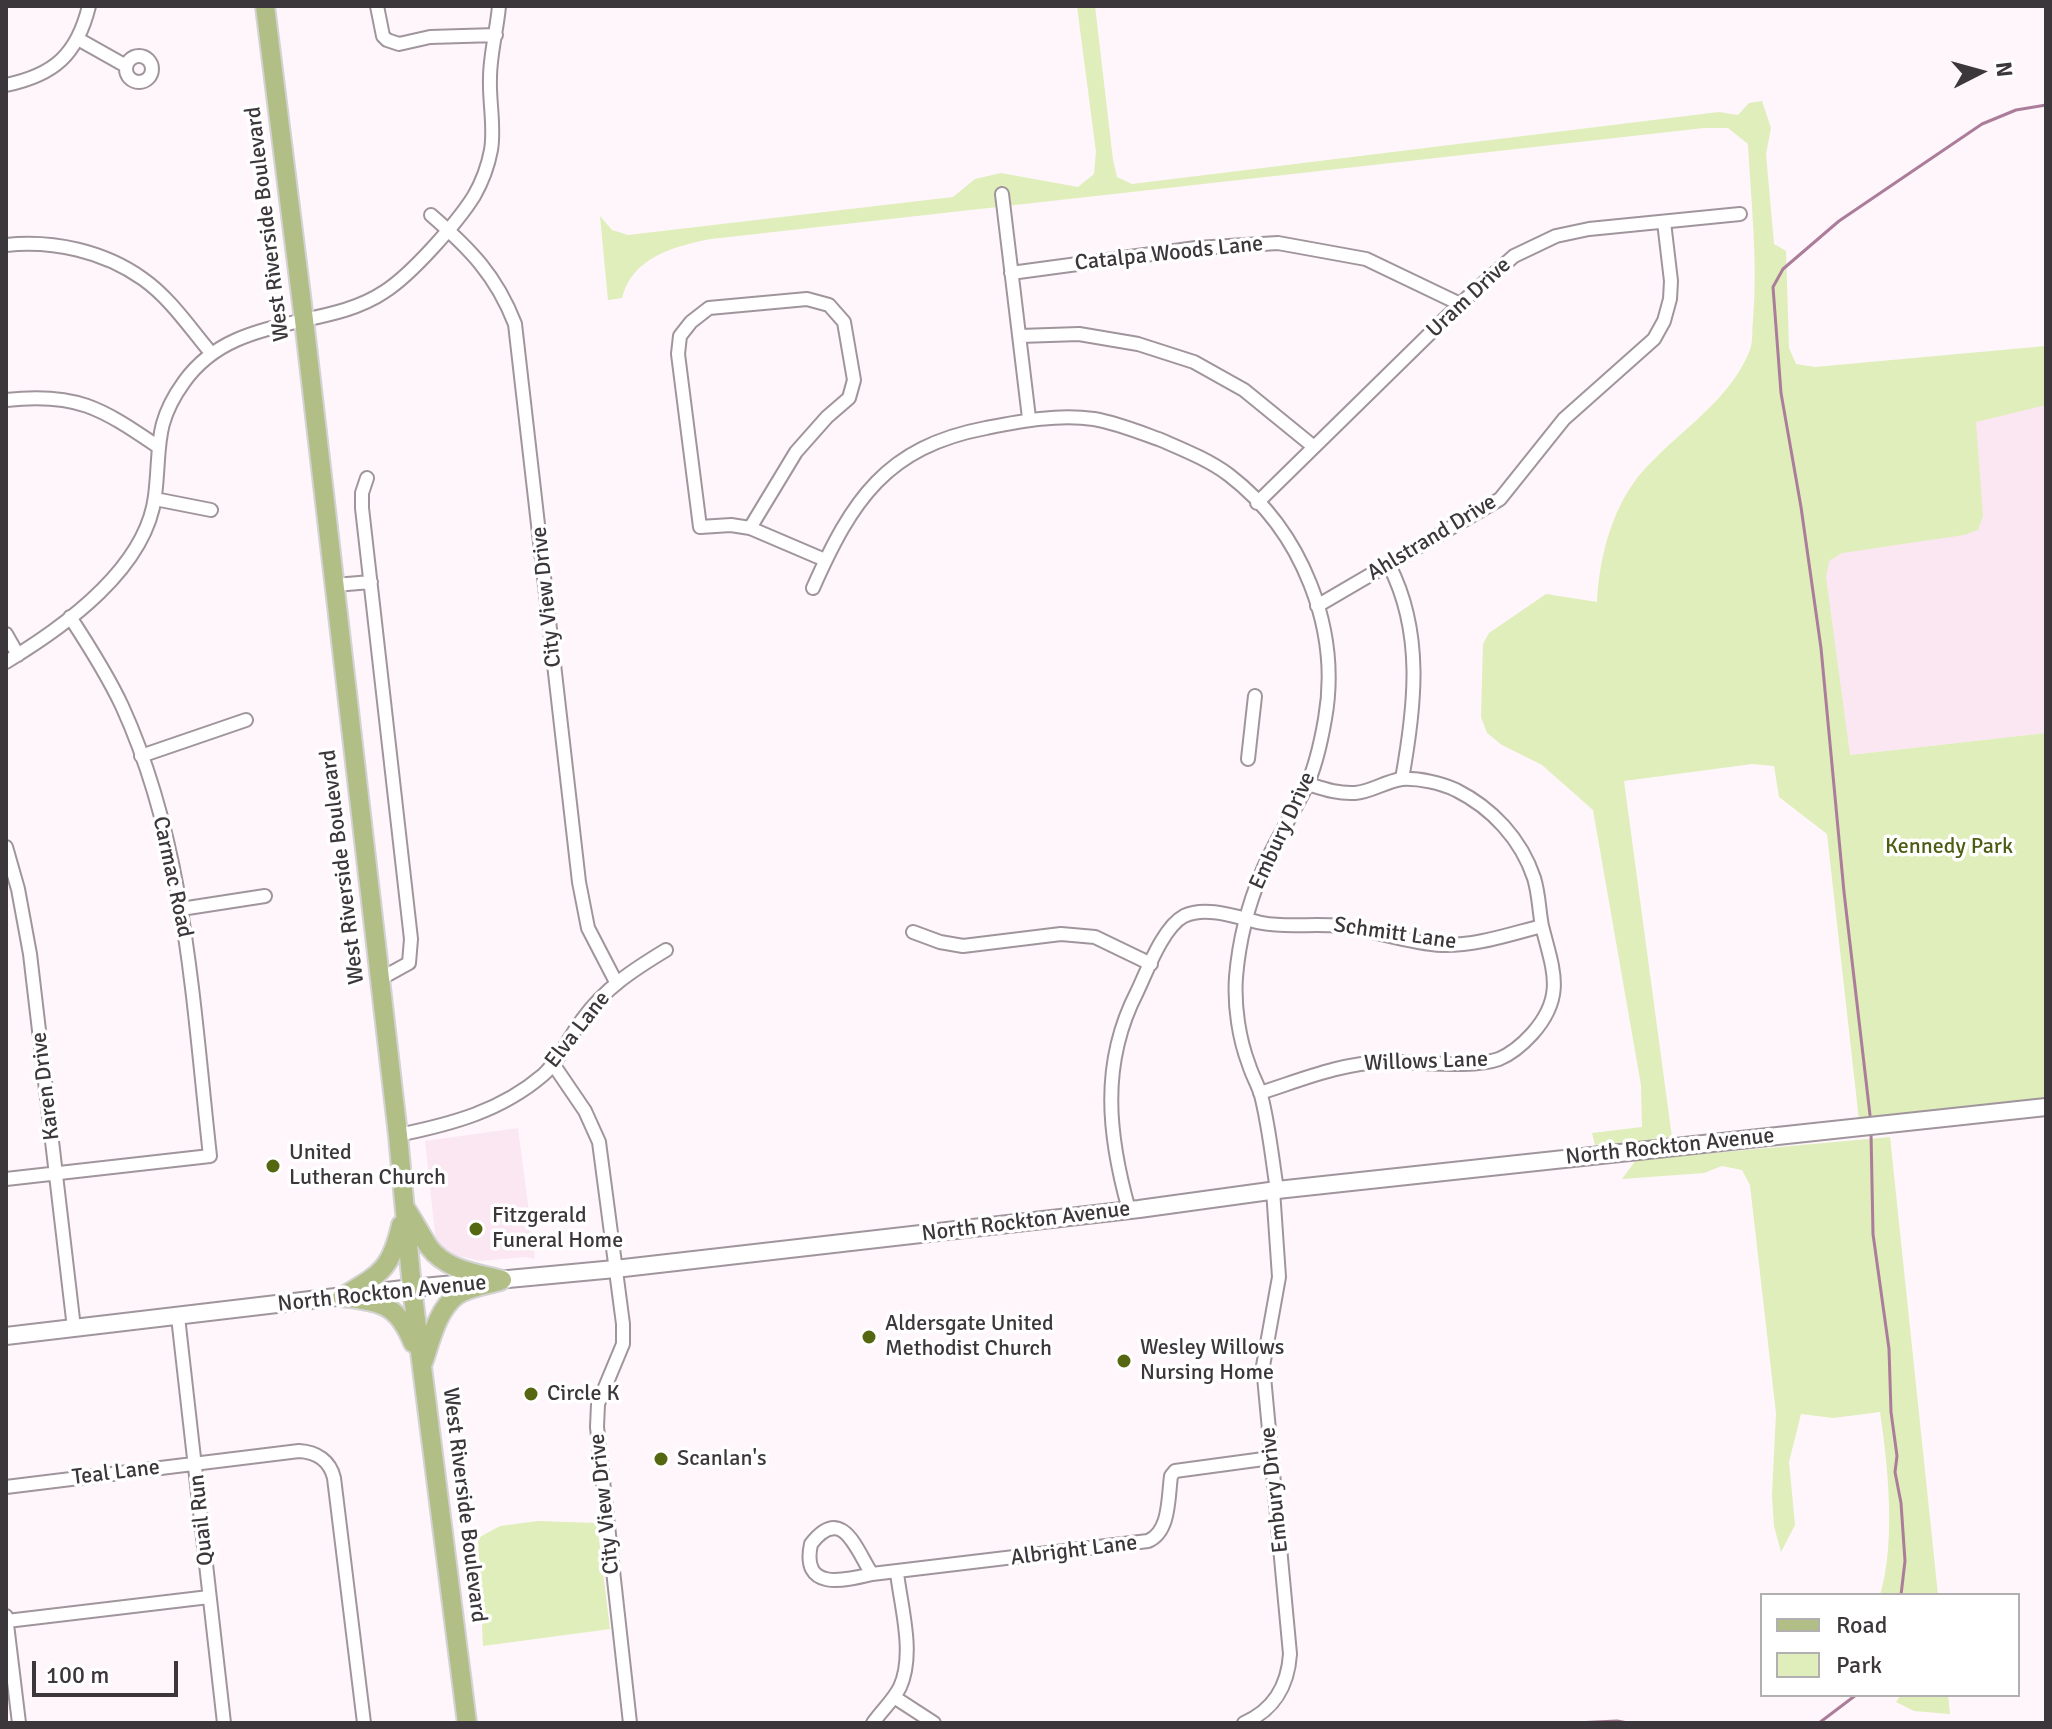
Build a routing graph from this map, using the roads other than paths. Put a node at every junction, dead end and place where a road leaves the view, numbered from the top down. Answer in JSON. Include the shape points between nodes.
{"nodes":[{"id":1,"x":89,"y":6,"type":"edge"},
{"id":2,"x":265,"y":6,"type":"edge"},
{"id":3,"x":377,"y":6,"type":"edge"},
{"id":4,"x":499,"y":6,"type":"edge"},
{"id":5,"x":496,"y":35,"type":"junction"},
{"id":6,"x":78,"y":39,"type":"junction"},
{"id":7,"x":126,"y":66,"type":"dead end"},
{"id":8,"x":6,"y":85,"type":"edge"},
{"id":9,"x":1002,"y":194,"type":"dead end"},
{"id":10,"x":1740,"y":214,"type":"dead end"},
{"id":11,"x":431,"y":215,"type":"dead end"},
{"id":12,"x":1664,"y":222,"type":"junction"},
{"id":13,"x":447,"y":229,"type":"junction"},
{"id":14,"x":6,"y":245,"type":"edge"},
{"id":15,"x":1011,"y":273,"type":"junction"},
{"id":16,"x":1460,"y":304,"type":"junction"},
{"id":17,"x":304,"y":320,"type":"junction"},
{"id":18,"x":1020,"y":336,"type":"junction"},
{"id":19,"x":211,"y":353,"type":"junction"},
{"id":20,"x":6,"y":400,"type":"edge"},
{"id":21,"x":1029,"y":418,"type":"junction"},
{"id":22,"x":157,"y":446,"type":"junction"},
{"id":23,"x":1314,"y":447,"type":"junction"},
{"id":24,"x":367,"y":478,"type":"dead end"},
{"id":25,"x":155,"y":499,"type":"junction"},
{"id":26,"x":1257,"y":503,"type":"junction"},
{"id":27,"x":211,"y":510,"type":"dead end"},
{"id":28,"x":750,"y":528,"type":"junction"},
{"id":29,"x":825,"y":560,"type":"junction"},
{"id":30,"x":1389,"y":565,"type":"junction"},
{"id":31,"x":371,"y":582,"type":"junction"},
{"id":32,"x":335,"y":585,"type":"junction"},
{"id":33,"x":813,"y":588,"type":"dead end"},
{"id":34,"x":1317,"y":606,"type":"junction"},
{"id":35,"x":70,"y":617,"type":"junction"},
{"id":36,"x":6,"y":634,"type":"edge"},
{"id":37,"x":18,"y":655,"type":"junction"},
{"id":38,"x":6,"y":662,"type":"edge"},
{"id":39,"x":1255,"y":696,"type":"dead end"},
{"id":40,"x":246,"y":720,"type":"dead end"},
{"id":41,"x":141,"y":756,"type":"junction"},
{"id":42,"x":1248,"y":759,"type":"dead end"},
{"id":43,"x":1402,"y":779,"type":"junction"},
{"id":44,"x":1308,"y":784,"type":"junction"},
{"id":45,"x":6,"y":847,"type":"edge"},
{"id":46,"x":265,"y":896,"type":"dead end"},
{"id":47,"x":181,"y":909,"type":"junction"},
{"id":48,"x":1245,"y":918,"type":"junction"},
{"id":49,"x":1542,"y":926,"type":"junction"},
{"id":50,"x":913,"y":932,"type":"dead end"},
{"id":51,"x":666,"y":950,"type":"dead end"},
{"id":52,"x":1151,"y":964,"type":"junction"},
{"id":53,"x":380,"y":979,"type":"junction"},
{"id":54,"x":616,"y":982,"type":"junction"},
{"id":55,"x":553,"y":1064,"type":"junction"},
{"id":56,"x":1260,"y":1093,"type":"junction"},
{"id":57,"x":2046,"y":1107,"type":"edge"},
{"id":58,"x":398,"y":1135,"type":"junction"},
{"id":59,"x":56,"y":1173,"type":"junction"},
{"id":60,"x":6,"y":1179,"type":"edge"},
{"id":61,"x":1275,"y":1190,"type":"junction"},
{"id":62,"x":405,"y":1206,"type":"junction"},
{"id":63,"x":1129,"y":1210,"type":"junction"},
{"id":64,"x":615,"y":1269,"type":"junction"},
{"id":65,"x":502,"y":1280,"type":"junction"},
{"id":66,"x":412,"y":1288,"type":"junction"},
{"id":67,"x":342,"y":1297,"type":"junction"},
{"id":68,"x":178,"y":1317,"type":"junction"},
{"id":69,"x":74,"y":1328,"type":"junction"},
{"id":70,"x":6,"y":1336,"type":"edge"},
{"id":71,"x":422,"y":1365,"type":"junction"},
{"id":72,"x":1271,"y":1458,"type":"junction"},
{"id":73,"x":196,"y":1463,"type":"junction"},
{"id":74,"x":6,"y":1487,"type":"edge"},
{"id":75,"x":897,"y":1573,"type":"junction"},
{"id":76,"x":872,"y":1574,"type":"junction"},
{"id":77,"x":209,"y":1597,"type":"junction"},
{"id":78,"x":6,"y":1619,"type":"edge"},
{"id":79,"x":894,"y":1697,"type":"junction"},
{"id":80,"x":12,"y":1705,"type":"edge"},
{"id":81,"x":19,"y":1723,"type":"edge"},
{"id":82,"x":224,"y":1723,"type":"edge"},
{"id":83,"x":364,"y":1723,"type":"edge"},
{"id":84,"x":467,"y":1723,"type":"edge"},
{"id":85,"x":630,"y":1723,"type":"edge"},
{"id":86,"x":873,"y":1723,"type":"edge"},
{"id":87,"x":934,"y":1723,"type":"edge"},
{"id":88,"x":1244,"y":1723,"type":"edge"}],
"edges":[{"from":1,"to":6,"type":"street"},
{"from":2,"to":17,"type":"main road","name":"West Riverside Boulevard"},
{"from":3,"to":5,"type":"street","via":[[383,36],[393,43]]},
{"from":4,"to":5,"type":"street"},
{"from":5,"to":13,"type":"street","via":[[488,161],[473,198]]},
{"from":6,"to":7,"type":"street"},
{"from":6,"to":8,"type":"street","via":[[49,71]]},
{"from":9,"to":15,"type":"street"},
{"from":10,"to":12,"type":"street","name":"Uram Drive"},
{"from":11,"to":13,"type":"street","name":"City View Drive"},
{"from":12,"to":16,"type":"street","name":"Uram Drive","via":[[1589,229],[1547,240],[1514,256]]},
{"from":12,"to":30,"type":"street","name":"Ahlstrand Drive","via":[[1670,299],[1654,339],[1564,419],[1500,499]]},
{"from":13,"to":17,"type":"street","via":[[402,280],[382,293],[341,312]]},
{"from":13,"to":54,"type":"street","name":"City View Drive","via":[[495,282],[515,324],[579,882],[588,928]]},
{"from":14,"to":19,"type":"street","via":[[51,244],[119,265],[161,295]]},
{"from":15,"to":16,"type":"street","name":"Catalpa Woods Lane","via":[[1196,248],[1278,243],[1366,259]]},
{"from":15,"to":18,"type":"street"},
{"from":16,"to":23,"type":"street","name":"Uram Drive"},
{"from":17,"to":19,"type":"street","via":[[247,334]]},
{"from":17,"to":32,"type":"main road","name":"West Riverside Boulevard"},
{"from":18,"to":21,"type":"street"},
{"from":18,"to":23,"type":"street","via":[[1079,334],[1138,344],[1194,362],[1244,390]]},
{"from":19,"to":22,"type":"street","via":[[170,405]]},
{"from":20,"to":22,"type":"street","via":[[52,397],[88,404]]},
{"from":21,"to":26,"type":"street","name":"Embury Drive","via":[[1093,419],[1143,433],[1206,461]]},
{"from":21,"to":29,"type":"street","name":"Embury Drive","via":[[944,438],[908,455],[856,504]]},
{"from":22,"to":25,"type":"street"},
{"from":23,"to":26,"type":"street","name":"Uram Drive"},
{"from":24,"to":31,"type":"street","via":[[362,508]]},
{"from":25,"to":27,"type":"street"},
{"from":25,"to":35,"type":"street","via":[[125,567]]},
{"from":26,"to":34,"type":"street","name":"Embury Drive","via":[[1295,552]]},
{"from":28,"to":28,"type":"street","via":[[700,527],[680,336],[709,308],[807,299],[829,305],[844,322],[854,380],[849,398],[796,452]]},
{"from":28,"to":29,"type":"street"},
{"from":29,"to":33,"type":"street","name":"Embury Drive"},
{"from":30,"to":34,"type":"street","name":"Ahlstrand Drive"},
{"from":30,"to":43,"type":"street","via":[[1400,587],[1414,658],[1415,690]]},
{"from":31,"to":32,"type":"street"},
{"from":31,"to":53,"type":"street","via":[[411,948],[406,966]]},
{"from":32,"to":53,"type":"main road","name":"West Riverside Boulevard"},
{"from":34,"to":44,"type":"street","name":"Embury Drive","via":[[1328,686]]},
{"from":35,"to":37,"type":"street"},
{"from":35,"to":41,"type":"street","name":"Carmac Road","via":[[105,671]]},
{"from":36,"to":37,"type":"street"},
{"from":37,"to":38,"type":"street"},
{"from":39,"to":42,"type":"street"},
{"from":40,"to":41,"type":"street"},
{"from":41,"to":47,"type":"street","name":"Carmac Road"},
{"from":43,"to":44,"type":"street","name":"Willows Lane","via":[[1358,793]]},
{"from":43,"to":49,"type":"street","name":"Willows Lane","via":[[1455,790],[1495,814],[1521,848],[1534,878]]},
{"from":44,"to":48,"type":"street","name":"Embury Drive","via":[[1262,872]]},
{"from":45,"to":59,"type":"street","name":"Karen Drive","via":[[25,923]]},
{"from":46,"to":47,"type":"street"},
{"from":47,"to":59,"type":"street","name":"Carmac Road","via":[[210,1156]]},
{"from":48,"to":49,"type":"street","name":"Schmitt Lane","via":[[1343,926],[1444,945]]},
{"from":48,"to":52,"type":"street","name":"Schmitt Lane","via":[[1200,913],[1184,917],[1168,931]]},
{"from":48,"to":56,"type":"street","name":"Embury Drive","via":[[1236,979],[1238,1024]]},
{"from":49,"to":56,"type":"street","name":"Willows Lane","via":[[1554,969],[1550,1011],[1516,1051],[1480,1064],[1382,1062],[1340,1067]]},
{"from":50,"to":52,"type":"street","via":[[963,946],[1061,934],[1095,937]]},
{"from":51,"to":54,"type":"street","name":"Elva Lane"},
{"from":52,"to":63,"type":"street","via":[[1122,1021],[1111,1071],[1115,1161]]},
{"from":53,"to":58,"type":"main road","name":"West Riverside Boulevard"},
{"from":54,"to":55,"type":"street","name":"Elva Lane","via":[[584,1017]]},
{"from":55,"to":58,"type":"street","name":"Elva Lane","via":[[487,1111]]},
{"from":55,"to":64,"type":"street","name":"City View Drive","via":[[599,1142]]},
{"from":56,"to":61,"type":"street","name":"Embury Drive"},
{"from":57,"to":61,"type":"street","name":"North Rockton Avenue"},
{"from":58,"to":62,"type":"main road","name":"West Riverside Boulevard"},
{"from":59,"to":60,"type":"street"},
{"from":59,"to":69,"type":"street","name":"Karen Drive"},
{"from":61,"to":63,"type":"street","name":"North Rockton Avenue"},
{"from":61,"to":72,"type":"street","name":"Embury Drive","via":[[1279,1277],[1263,1366]]},
{"from":62,"to":65,"type":"main road","via":[[445,1262]]},
{"from":62,"to":66,"type":"main road","name":"West Riverside Boulevard"},
{"from":62,"to":67,"type":"main road","via":[[389,1262],[379,1275]]},
{"from":63,"to":64,"type":"street","name":"North Rockton Avenue"},
{"from":64,"to":65,"type":"street","name":"North Rockton Avenue"},
{"from":64,"to":85,"type":"street","name":"City View Drive","via":[[623,1344],[598,1404],[597,1440]]},
{"from":65,"to":66,"type":"street","name":"North Rockton Avenue"},
{"from":65,"to":71,"type":"main road","via":[[466,1290],[448,1304]]},
{"from":66,"to":67,"type":"street","name":"North Rockton Avenue"},
{"from":66,"to":71,"type":"main road","name":"West Riverside Boulevard"},
{"from":67,"to":68,"type":"street","name":"North Rockton Avenue"},
{"from":67,"to":71,"type":"main road","via":[[392,1308]]},
{"from":68,"to":69,"type":"street","name":"North Rockton Avenue"},
{"from":68,"to":73,"type":"street","name":"Quail Run"},
{"from":69,"to":70,"type":"street","name":"North Rockton Avenue"},
{"from":71,"to":84,"type":"main road","name":"West Riverside Boulevard"},
{"from":72,"to":75,"type":"street","name":"Albright Lane","via":[[1175,1471],[1164,1526],[1148,1541]]},
{"from":72,"to":88,"type":"street","name":"Embury Drive","via":[[1290,1662],[1271,1706]]},
{"from":73,"to":74,"type":"street","name":"Teal Lane"},
{"from":73,"to":77,"type":"street","name":"Quail Run"},
{"from":73,"to":83,"type":"street","name":"Teal Lane","via":[[299,1451],[329,1465]]},
{"from":75,"to":76,"type":"street","name":"Albright Lane"},
{"from":75,"to":79,"type":"street","via":[[906,1653]]},
{"from":76,"to":76,"type":"street","name":"Albright Lane","via":[[824,1579],[810,1565],[811,1544],[823,1533],[843,1531]]},
{"from":77,"to":78,"type":"street"},
{"from":77,"to":82,"type":"street","name":"Quail Run"},
{"from":78,"to":80,"type":"street"},
{"from":79,"to":86,"type":"street"},
{"from":79,"to":87,"type":"street"},
{"from":80,"to":81,"type":"street"}]}
